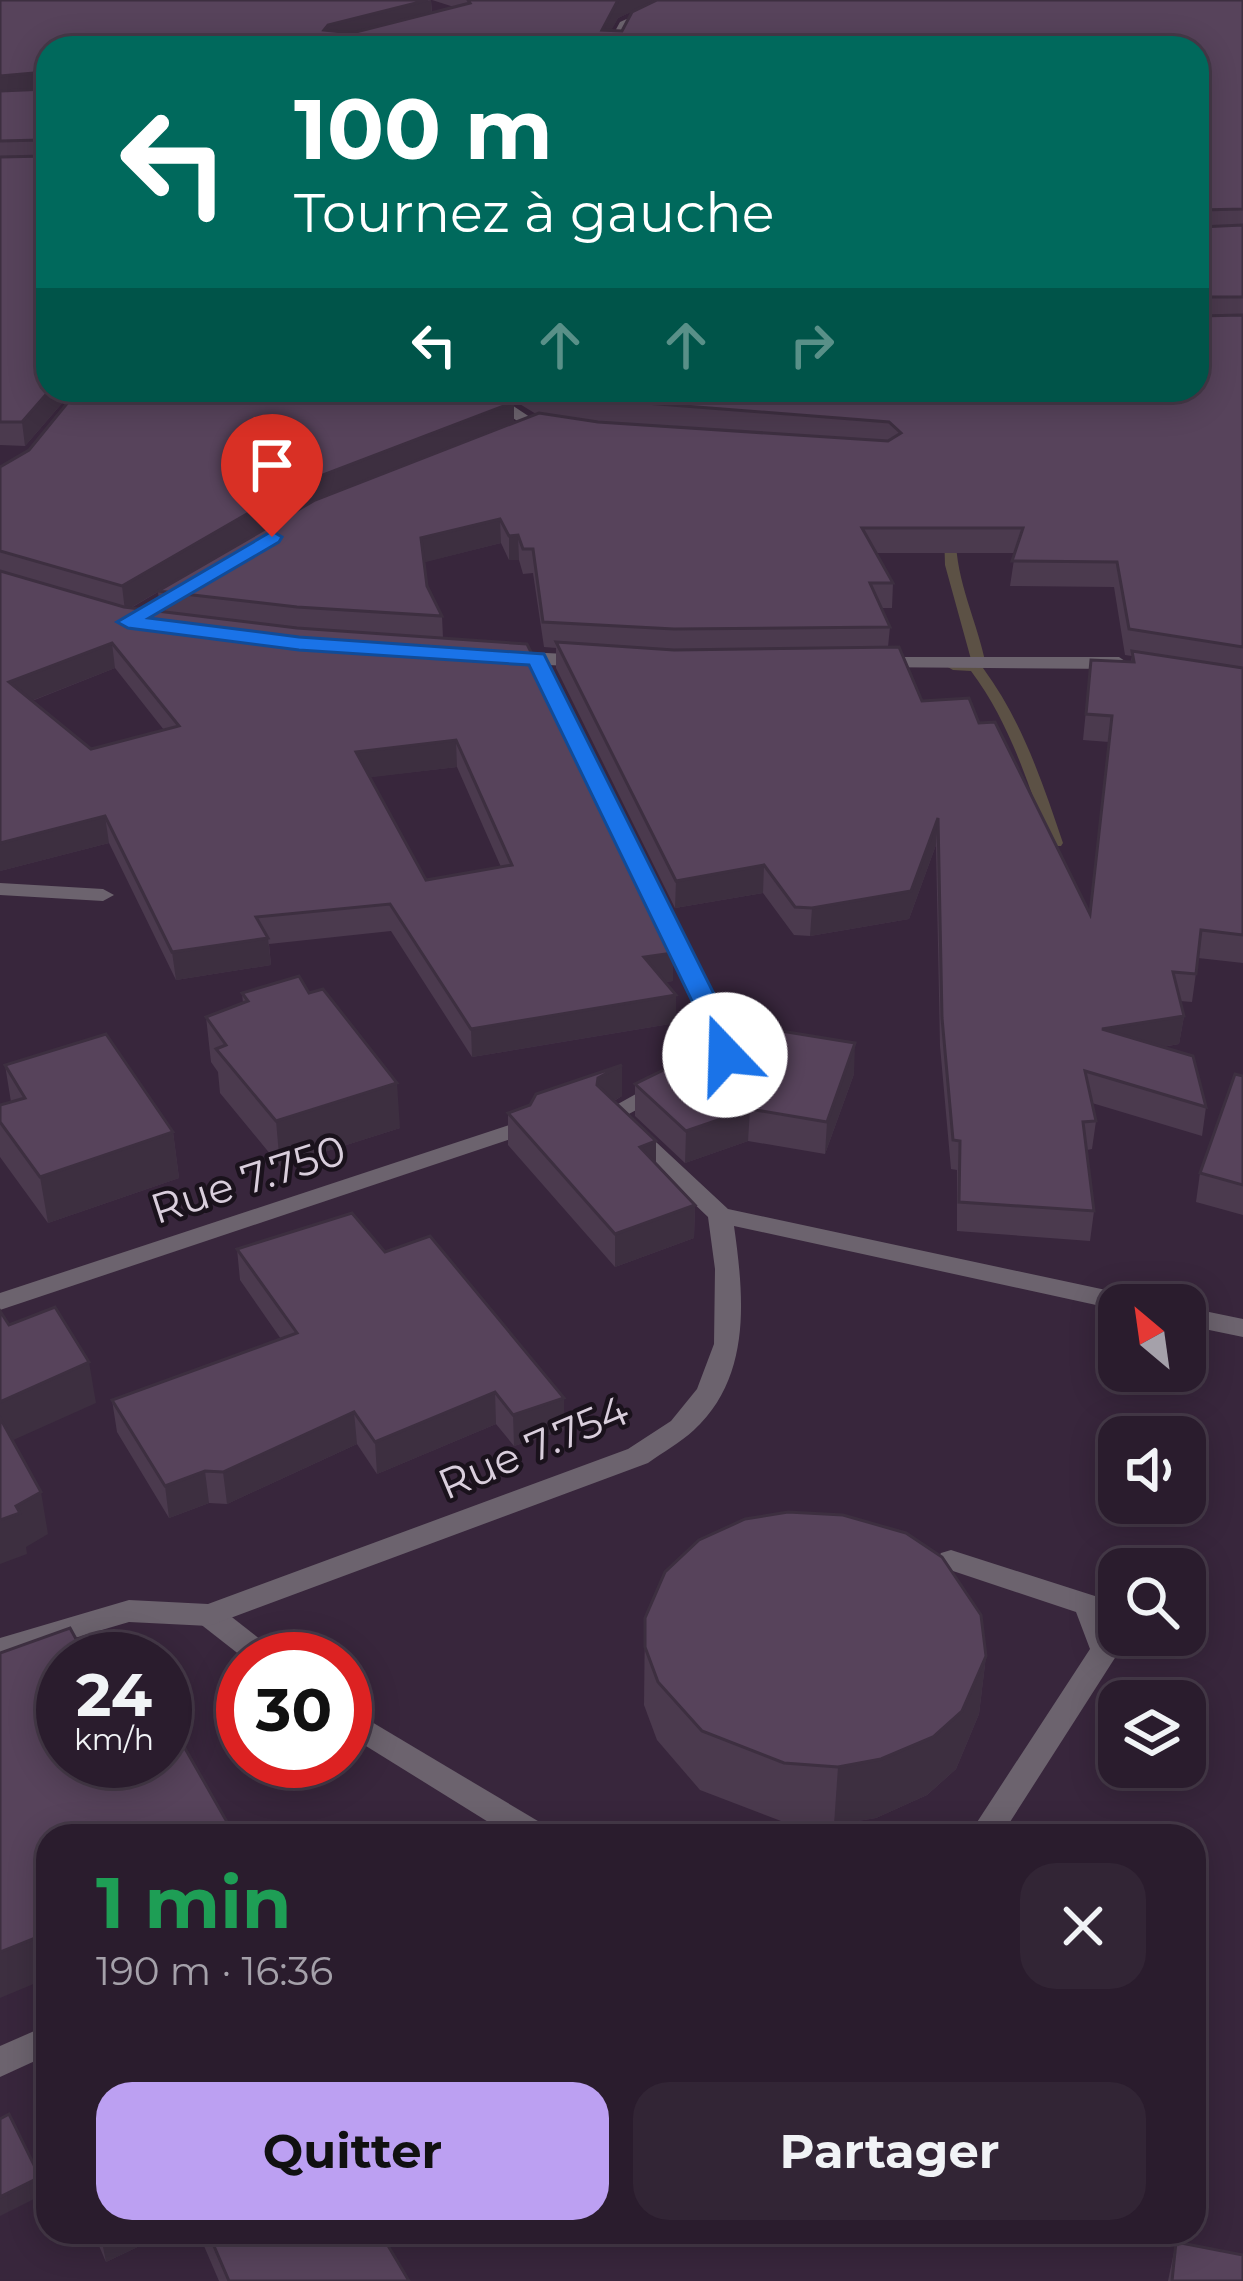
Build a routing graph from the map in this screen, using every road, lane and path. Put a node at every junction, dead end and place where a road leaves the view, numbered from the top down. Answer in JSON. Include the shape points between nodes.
{"nodes":[{"id":1,"x":679,"y":0,"type":"edge"},
{"id":2,"x":618,"y":36,"type":"edge"},
{"id":3,"x":499,"y":402,"type":"edge"},
{"id":4,"x":508,"y":439,"type":"edge"},
{"id":5,"x":489,"y":656,"type":"edge"},
{"id":6,"x":537,"y":659,"type":"junction"},
{"id":7,"x":606,"y":662,"type":"edge"},
{"id":8,"x":845,"y":663,"type":"edge"},
{"id":9,"x":1149,"y":669,"type":"edge"},
{"id":10,"x":0,"y":889,"type":"edge"},
{"id":11,"x":103,"y":895,"type":"dead end"},
{"id":12,"x":521,"y":1128,"type":"edge"},
{"id":13,"x":720,"y":1215,"type":"junction"},
{"id":14,"x":1098,"y":1297,"type":"edge"},
{"id":15,"x":0,"y":1301,"type":"edge"},
{"id":16,"x":1206,"y":1320,"type":"edge"},
{"id":17,"x":1243,"y":1328,"type":"edge"},
{"id":18,"x":951,"y":1560,"type":"edge"},
{"id":19,"x":209,"y":1615,"type":"junction"},
{"id":20,"x":231,"y":1632,"type":"edge"},
{"id":21,"x":0,"y":1649,"type":"edge"},
{"id":22,"x":372,"y":1735,"type":"edge"},
{"id":23,"x":517,"y":1824,"type":"edge"},
{"id":24,"x":992,"y":1824,"type":"edge"},
{"id":25,"x":36,"y":2045,"type":"edge"},
{"id":26,"x":0,"y":2062,"type":"edge"}],
"edges":[{"from":1,"to":2,"type":"street","via":[[624,25]]},
{"from":3,"to":4,"type":"street","via":[[544,428]]},
{"from":5,"to":6,"type":"street"},
{"from":6,"to":7,"type":"street"},
{"from":6,"to":13,"type":"street","via":[[727,1046],[725,1055],[612,1114]]},
{"from":8,"to":9,"type":"street","via":[[1093,660]]},
{"from":10,"to":11,"type":"street"},
{"from":12,"to":15,"type":"street","name":"Rue 7.750"},
{"from":13,"to":14,"type":"street"},
{"from":13,"to":19,"type":"street","name":"Rue 7.754","via":[[733,1317],[713,1382],[690,1419],[638,1456],[564,1487]]},
{"from":16,"to":17,"type":"street"},
{"from":18,"to":24,"type":"street","via":[[1088,1605],[1105,1650]]},
{"from":19,"to":20,"type":"street"},
{"from":19,"to":21,"type":"street","name":"Rue 7.754","via":[[129,1611]]},
{"from":22,"to":23,"type":"street"},
{"from":25,"to":26,"type":"street"}]}
